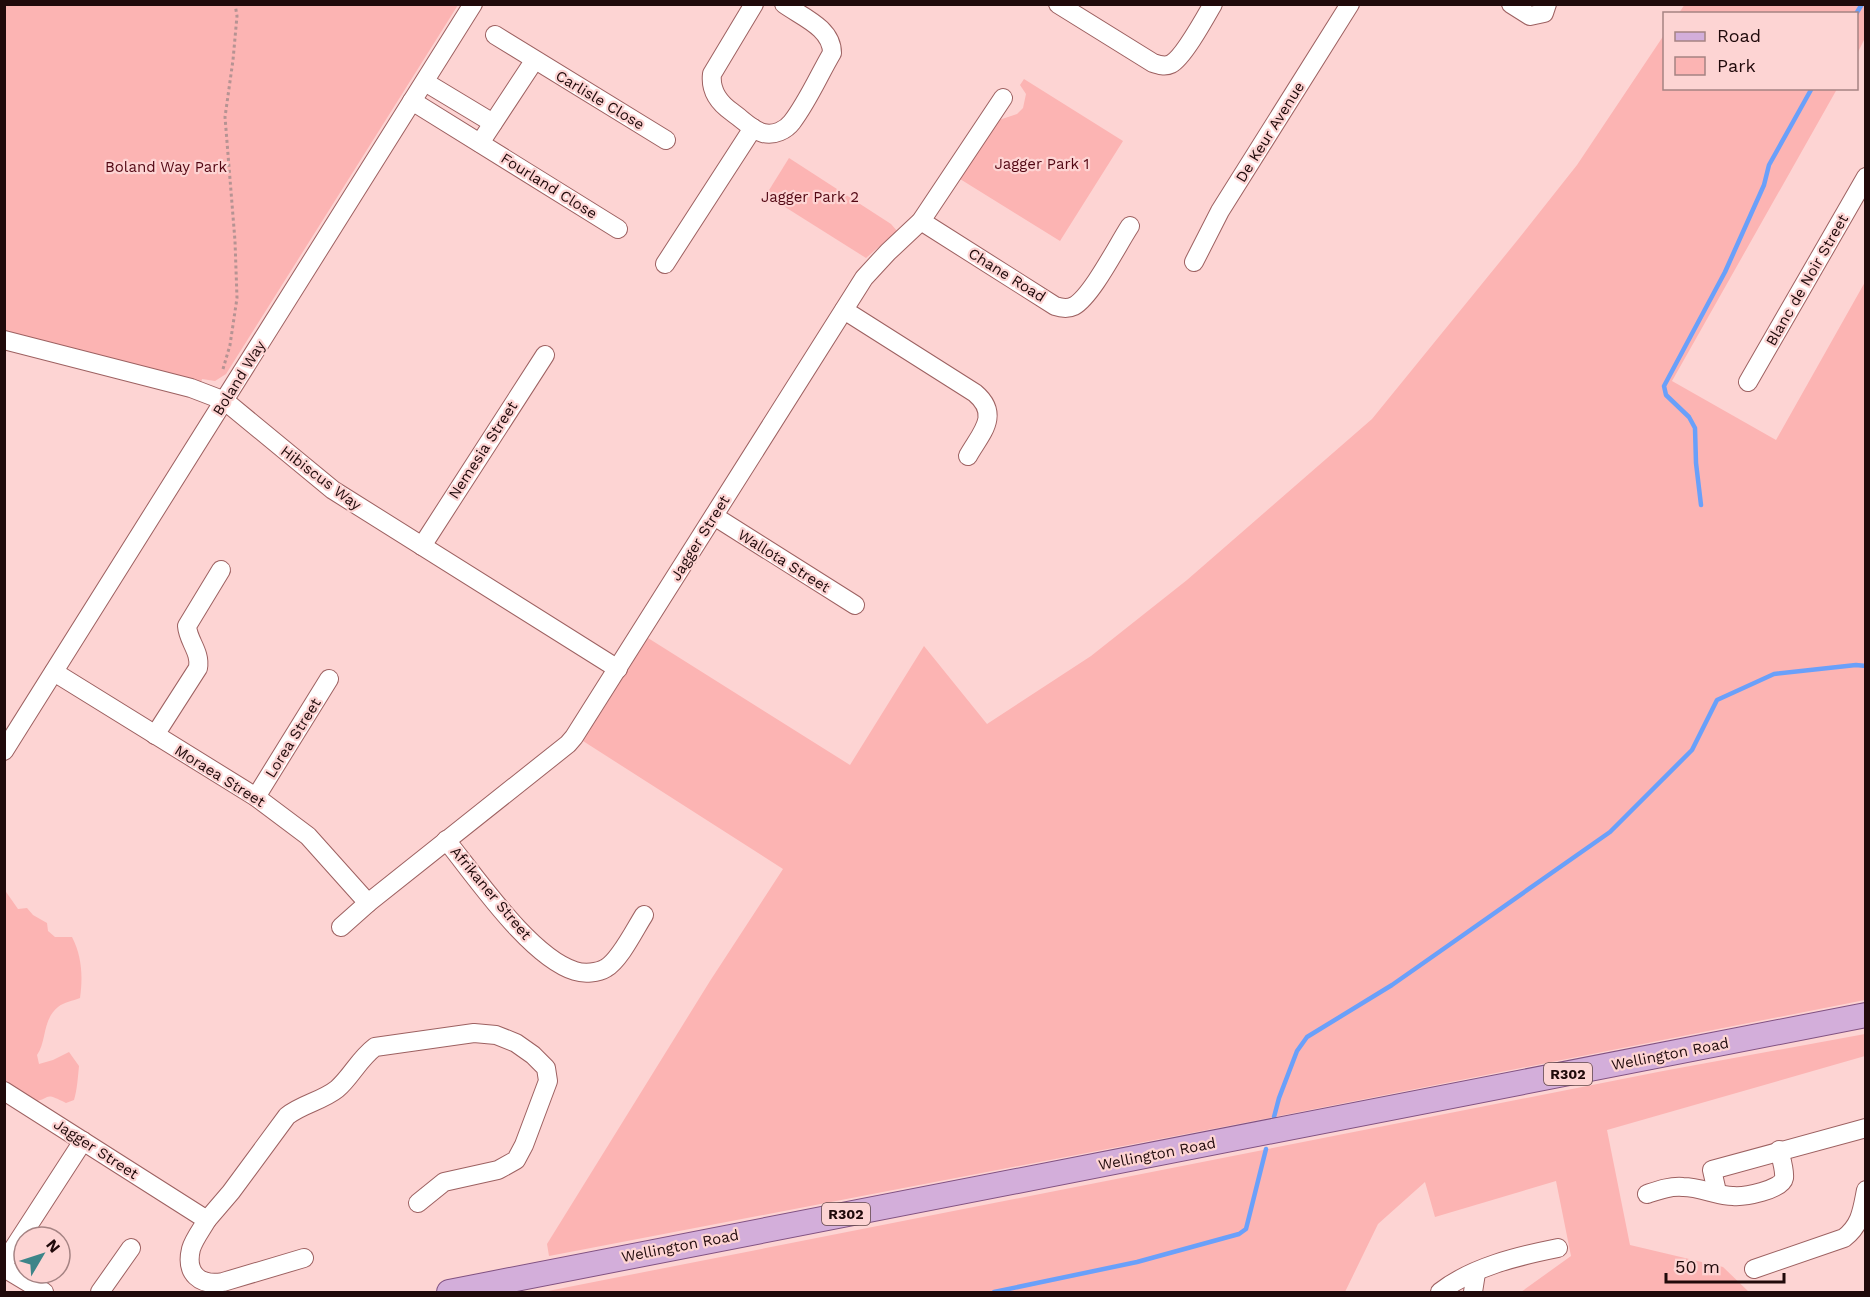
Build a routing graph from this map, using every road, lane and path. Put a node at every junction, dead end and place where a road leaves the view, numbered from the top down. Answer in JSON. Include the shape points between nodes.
{"nodes":[{"id":1,"x":235,"y":4,"type":"edge"},
{"id":2,"x":473,"y":4,"type":"edge"},
{"id":3,"x":754,"y":4,"type":"edge"},
{"id":4,"x":784,"y":4,"type":"edge"},
{"id":5,"x":1058,"y":4,"type":"edge"},
{"id":6,"x":1213,"y":4,"type":"edge"},
{"id":7,"x":1350,"y":4,"type":"edge"},
{"id":8,"x":1511,"y":4,"type":"edge"},
{"id":9,"x":1547,"y":4,"type":"edge"},
{"id":10,"x":495,"y":35,"type":"dead end"},
{"id":11,"x":534,"y":61,"type":"junction"},
{"id":12,"x":424,"y":82,"type":"junction"},
{"id":13,"x":1003,"y":98,"type":"dead end"},
{"id":14,"x":412,"y":101,"type":"junction"},
{"id":15,"x":493,"y":123,"type":"junction"},
{"id":16,"x":753,"y":128,"type":"junction"},
{"id":17,"x":666,"y":140,"type":"dead end"},
{"id":18,"x":480,"y":143,"type":"junction"},
{"id":19,"x":1866,"y":177,"type":"edge"},
{"id":20,"x":921,"y":221,"type":"junction"},
{"id":21,"x":1130,"y":226,"type":"dead end"},
{"id":22,"x":618,"y":229,"type":"dead end"},
{"id":23,"x":1194,"y":262,"type":"dead end"},
{"id":24,"x":665,"y":264,"type":"dead end"},
{"id":25,"x":844,"y":310,"type":"junction"},
{"id":26,"x":4,"y":340,"type":"edge"},
{"id":27,"x":545,"y":355,"type":"dead end"},
{"id":28,"x":221,"y":374,"type":"dead end"},
{"id":29,"x":1748,"y":382,"type":"dead end"},
{"id":30,"x":225,"y":401,"type":"junction"},
{"id":31,"x":968,"y":456,"type":"dead end"},
{"id":32,"x":714,"y":516,"type":"junction"},
{"id":33,"x":422,"y":546,"type":"junction"},
{"id":34,"x":221,"y":570,"type":"dead end"},
{"id":35,"x":855,"y":605,"type":"dead end"},
{"id":36,"x":618,"y":669,"type":"junction"},
{"id":37,"x":54,"y":672,"type":"junction"},
{"id":38,"x":329,"y":678,"type":"dead end"},
{"id":39,"x":155,"y":735,"type":"junction"},
{"id":40,"x":4,"y":751,"type":"edge"},
{"id":41,"x":256,"y":797,"type":"junction"},
{"id":42,"x":446,"y":840,"type":"junction"},
{"id":43,"x":368,"y":903,"type":"junction"},
{"id":44,"x":644,"y":915,"type":"dead end"},
{"id":45,"x":341,"y":927,"type":"dead end"},
{"id":46,"x":1866,"y":1015,"type":"edge"},
{"id":47,"x":4,"y":1091,"type":"edge"},
{"id":48,"x":1864,"y":1134,"type":"edge"},
{"id":49,"x":83,"y":1141,"type":"junction"},
{"id":50,"x":1779,"y":1150,"type":"junction"},
{"id":51,"x":1866,"y":1190,"type":"edge"},
{"id":52,"x":1717,"y":1192,"type":"junction"},
{"id":53,"x":1647,"y":1194,"type":"dead end"},
{"id":54,"x":418,"y":1203,"type":"dead end"},
{"id":55,"x":207,"y":1220,"type":"junction"},
{"id":56,"x":131,"y":1248,"type":"dead end"},
{"id":57,"x":1558,"y":1248,"type":"dead end"},
{"id":58,"x":304,"y":1258,"type":"dead end"},
{"id":59,"x":4,"y":1265,"type":"edge"},
{"id":60,"x":1754,"y":1269,"type":"dead end"},
{"id":61,"x":1476,"y":1273,"type":"junction"},
{"id":62,"x":44,"y":1293,"type":"edge"},
{"id":63,"x":100,"y":1293,"type":"edge"},
{"id":64,"x":449,"y":1293,"type":"edge"},
{"id":65,"x":1440,"y":1293,"type":"edge"},
{"id":66,"x":1473,"y":1293,"type":"edge"}],
"edges":[{"from":1,"to":28,"type":"path","via":[[237,16],[225,117],[237,298]]},
{"from":2,"to":12,"type":"street","name":"Boland Way"},
{"from":3,"to":16,"type":"street","via":[[711,82],[727,108]]},
{"from":4,"to":16,"type":"street","via":[[828,36],[832,53],[792,122],[774,134]]},
{"from":5,"to":6,"type":"street","via":[[1162,66],[1179,58]]},
{"from":7,"to":23,"type":"street","name":"De Keur Avenue","via":[[1220,211]]},
{"from":8,"to":9,"type":"street","via":[[1530,16],[1544,13]]},
{"from":10,"to":11,"type":"street","name":"Carlisle Close"},
{"from":11,"to":15,"type":"street"},
{"from":11,"to":17,"type":"street","name":"Carlisle Close"},
{"from":12,"to":14,"type":"street","name":"Boland Way"},
{"from":12,"to":15,"type":"street"},
{"from":13,"to":20,"type":"street","name":"Jagger Street"},
{"from":14,"to":18,"type":"street","name":"Fourland Close"},
{"from":14,"to":30,"type":"street","name":"Boland Way"},
{"from":15,"to":18,"type":"street"},
{"from":16,"to":24,"type":"street"},
{"from":18,"to":22,"type":"street","name":"Fourland Close"},
{"from":19,"to":29,"type":"street","name":"Blanc de Noir Street"},
{"from":20,"to":21,"type":"street","name":"Chane Road","via":[[1062,308],[1074,306],[1089,292]]},
{"from":20,"to":25,"type":"street","name":"Jagger Street","via":[[864,278]]},
{"from":25,"to":31,"type":"street","via":[[986,403],[985,427]]},
{"from":25,"to":32,"type":"street","name":"Jagger Street"},
{"from":26,"to":30,"type":"street","name":"Hibiscus Way","via":[[191,388]]},
{"from":27,"to":33,"type":"street","name":"Nemesia Street"},
{"from":30,"to":33,"type":"street","name":"Hibiscus Way","via":[[316,478]]},
{"from":30,"to":37,"type":"street","name":"Boland Way"},
{"from":32,"to":35,"type":"street","name":"Wallota Street"},
{"from":32,"to":36,"type":"street","name":"Jagger Street"},
{"from":33,"to":36,"type":"street","name":"Hibiscus Way"},
{"from":34,"to":39,"type":"street","via":[[187,626],[199,658],[198,668]]},
{"from":36,"to":42,"type":"street","name":"Jagger Street","via":[[568,744]]},
{"from":37,"to":39,"type":"street","name":"Moraea Street"},
{"from":37,"to":40,"type":"street","name":"Boland Way"},
{"from":38,"to":41,"type":"street","name":"Lorea Street"},
{"from":39,"to":41,"type":"street","name":"Moraea Street"},
{"from":41,"to":43,"type":"street","name":"Moraea Street","via":[[308,836]]},
{"from":42,"to":43,"type":"street","name":"Jagger Street"},
{"from":42,"to":44,"type":"street","name":"Afrikaner Street","via":[[520,931],[560,964],[577,972],[593,973],[607,967]]},
{"from":43,"to":45,"type":"street","name":"Jagger Street"},
{"from":46,"to":64,"type":"main road","name":"Wellington Road","number":"R302"},
{"from":47,"to":49,"type":"street","name":"Jagger Street"},
{"from":48,"to":50,"type":"street"},
{"from":49,"to":55,"type":"street","name":"Jagger Street"},
{"from":49,"to":59,"type":"street"},
{"from":50,"to":52,"type":"street","via":[[1712,1170]]},
{"from":50,"to":52,"type":"street","via":[[1784,1178],[1781,1184],[1742,1196]]},
{"from":51,"to":60,"type":"street","via":[[1861,1216],[1854,1230],[1844,1238]]},
{"from":52,"to":53,"type":"street","via":[[1670,1187]]},
{"from":54,"to":55,"type":"street","via":[[444,1182],[498,1170],[516,1160],[548,1081],[546,1068],[516,1043],[496,1035],[474,1033],[375,1047],[336,1090],[287,1116]]},
{"from":55,"to":58,"type":"street","via":[[191,1254],[193,1272],[204,1283],[223,1282]]},
{"from":56,"to":63,"type":"street"},
{"from":57,"to":61,"type":"street","via":[[1515,1256]]},
{"from":59,"to":62,"type":"street"},
{"from":61,"to":65,"type":"street","via":[[1453,1282]]},
{"from":61,"to":66,"type":"street"}]}
